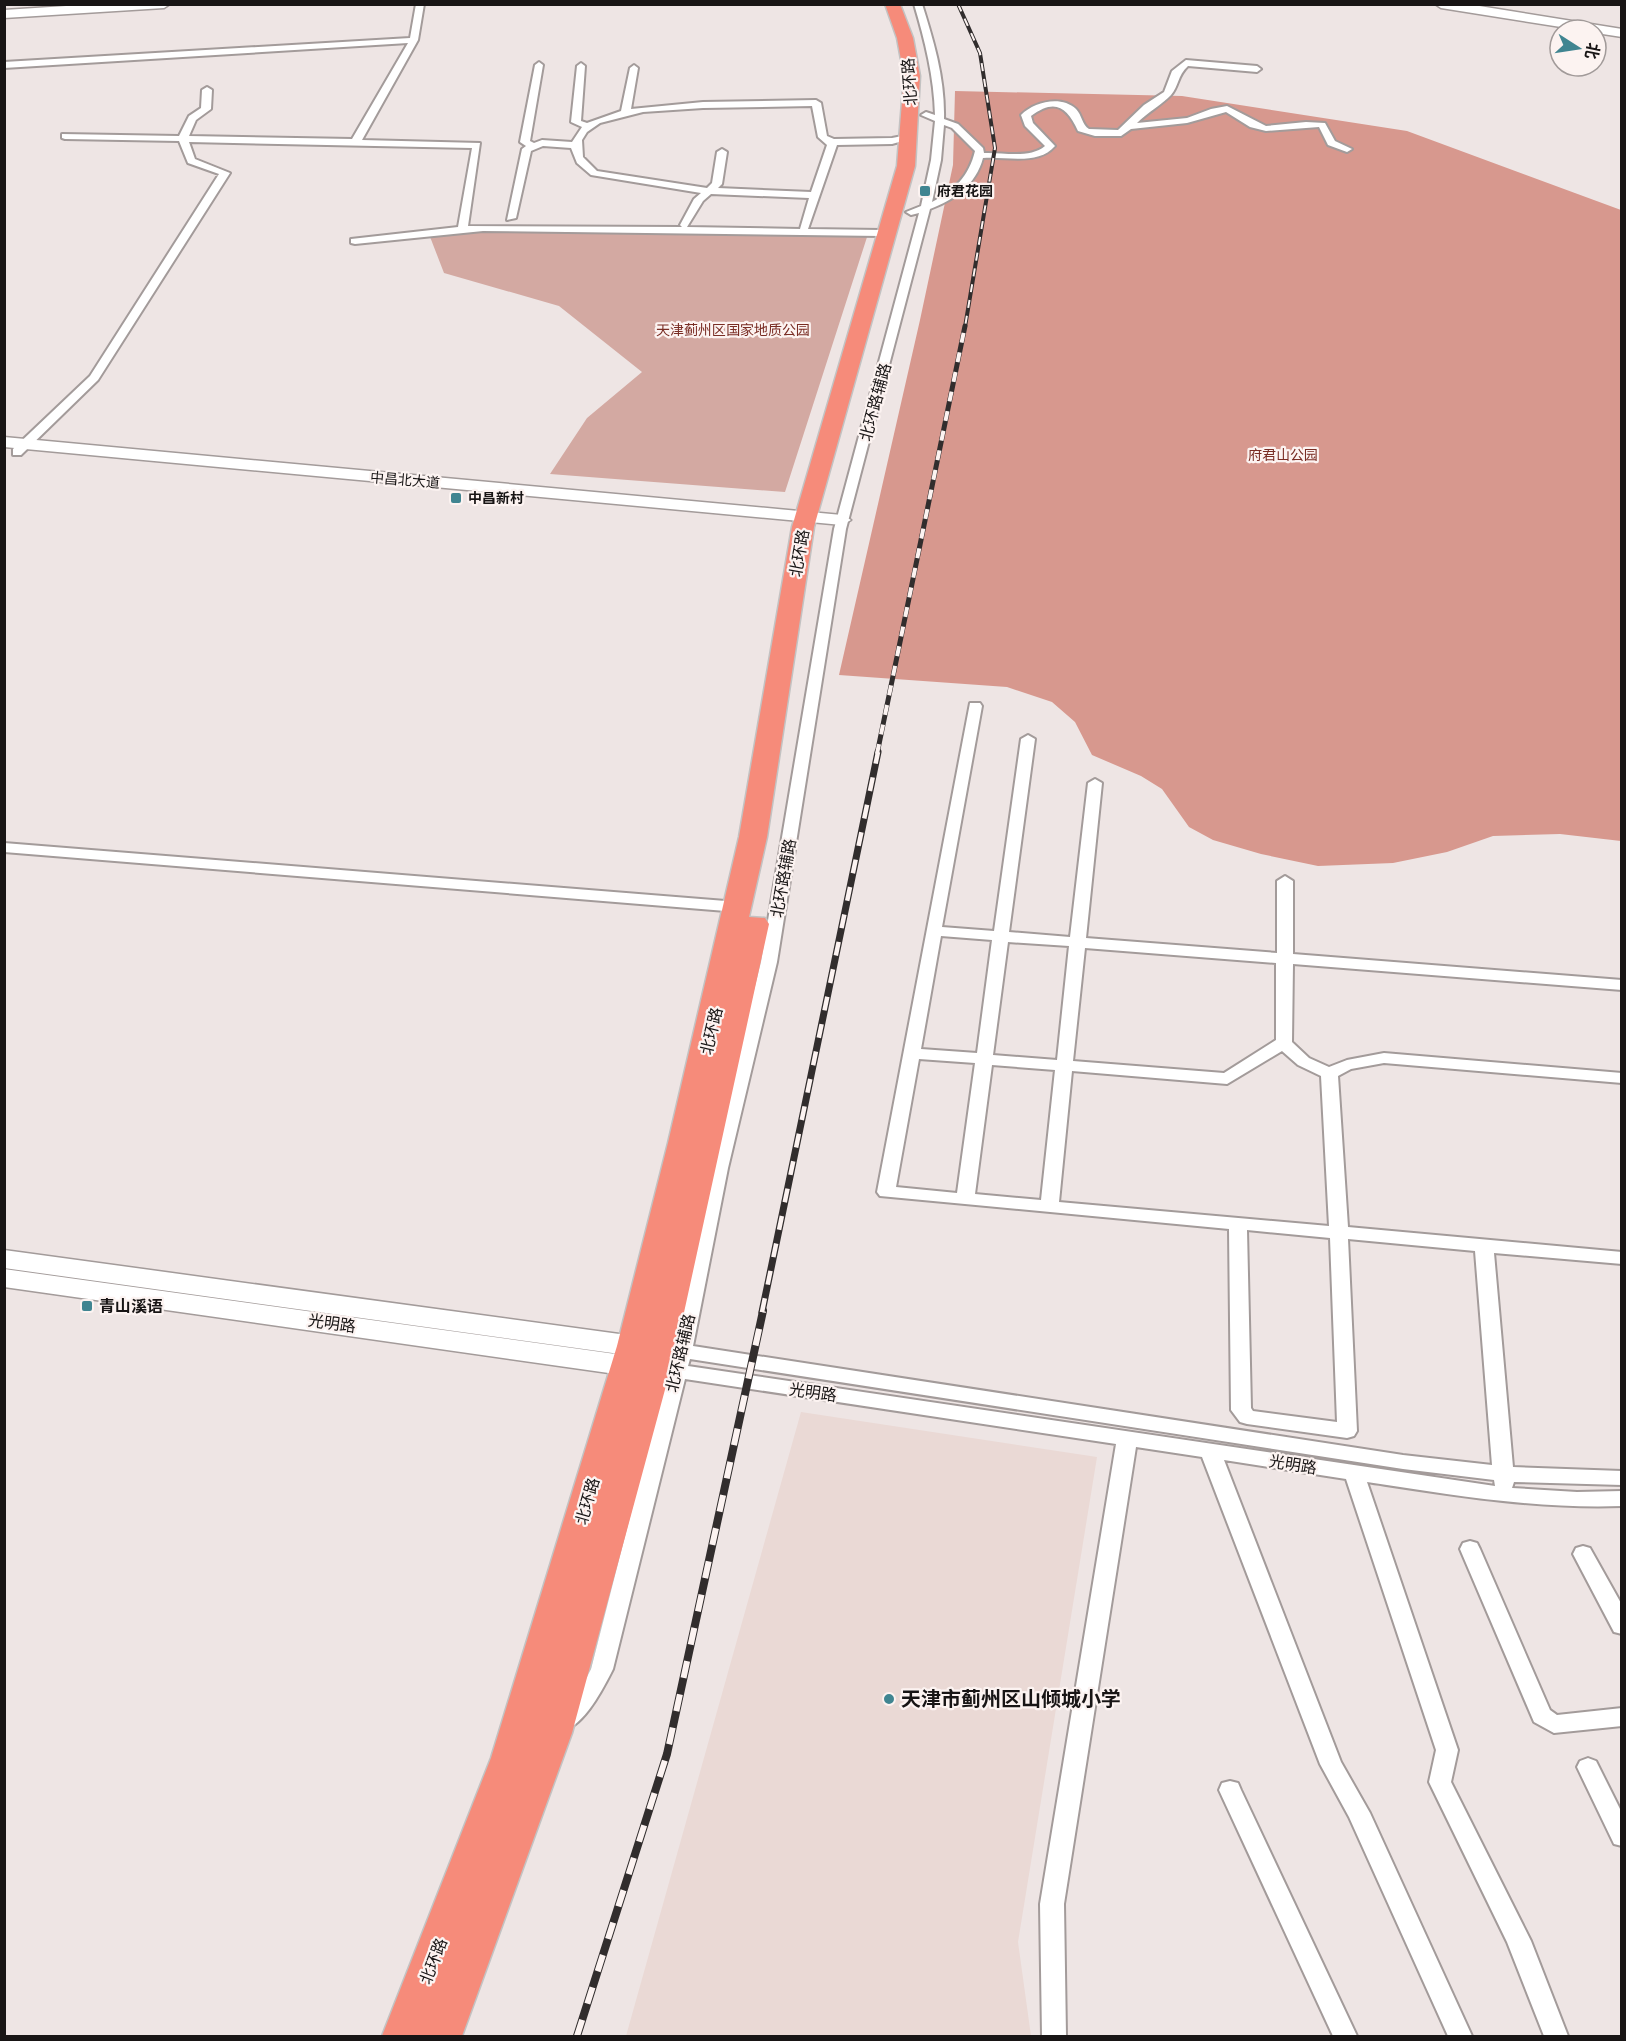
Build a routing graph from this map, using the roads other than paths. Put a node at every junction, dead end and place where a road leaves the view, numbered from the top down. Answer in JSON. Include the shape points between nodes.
{"nodes":[{"id":1,"x":164,"y":4,"type":"edge"},
{"id":2,"x":420,"y":4,"type":"edge"},
{"id":3,"x":892,"y":4,"type":"edge"},
{"id":4,"x":904,"y":4,"type":"edge"},
{"id":5,"x":918,"y":4,"type":"edge"},
{"id":6,"x":1441,"y":4,"type":"edge"},
{"id":7,"x":4,"y":14,"type":"edge"},
{"id":8,"x":1622,"y":33,"type":"edge"},
{"id":9,"x":414,"y":40,"type":"junction"},
{"id":10,"x":4,"y":65,"type":"edge"},
{"id":11,"x":539,"y":65,"type":"dead end"},
{"id":12,"x":581,"y":66,"type":"dead end"},
{"id":13,"x":634,"y":68,"type":"dead end"},
{"id":14,"x":1257,"y":69,"type":"dead end"},
{"id":15,"x":207,"y":90,"type":"dead end"},
{"id":16,"x":625,"y":114,"type":"junction"},
{"id":17,"x":933,"y":117,"type":"junction"},
{"id":18,"x":588,"y":126,"type":"junction"},
{"id":19,"x":1130,"y":126,"type":"junction"},
{"id":20,"x":65,"y":136,"type":"dead end"},
{"id":21,"x":183,"y":138,"type":"junction"},
{"id":22,"x":357,"y":141,"type":"junction"},
{"id":23,"x":832,"y":144,"type":"junction"},
{"id":24,"x":909,"y":144,"type":"junction"},
{"id":25,"x":531,"y":145,"type":"junction"},
{"id":26,"x":576,"y":145,"type":"junction"},
{"id":27,"x":1347,"y":149,"type":"dead end"},
{"id":28,"x":722,"y":152,"type":"dead end"},
{"id":29,"x":979,"y":153,"type":"junction"},
{"id":30,"x":709,"y":191,"type":"junction"},
{"id":31,"x":815,"y":195,"type":"junction"},
{"id":32,"x":918,"y":210,"type":"junction"},
{"id":33,"x":511,"y":218,"type":"dead end"},
{"id":34,"x":686,"y":225,"type":"dead end"},
{"id":35,"x":804,"y":227,"type":"dead end"},
{"id":36,"x":463,"y":228,"type":"junction"},
{"id":37,"x":881,"y":233,"type":"dead end"},
{"id":38,"x":355,"y":241,"type":"dead end"},
{"id":39,"x":13,"y":447,"type":"edge"},
{"id":40,"x":823,"y":524,"type":"junction"},
{"id":41,"x":975,"y":706,"type":"dead end"},
{"id":42,"x":1028,"y":740,"type":"dead end"},
{"id":43,"x":1095,"y":783,"type":"dead end"},
{"id":44,"x":4,"y":846,"type":"edge"},
{"id":45,"x":1286,"y":881,"type":"dead end"},
{"id":46,"x":738,"y":907,"type":"junction"},
{"id":47,"x":934,"y":931,"type":"junction"},
{"id":48,"x":1001,"y":936,"type":"junction"},
{"id":49,"x":1078,"y":943,"type":"junction"},
{"id":50,"x":1285,"y":959,"type":"junction"},
{"id":51,"x":1622,"y":985,"type":"edge"},
{"id":52,"x":1284,"y":1042,"type":"junction"},
{"id":53,"x":912,"y":1053,"type":"junction"},
{"id":54,"x":984,"y":1059,"type":"junction"},
{"id":55,"x":1065,"y":1065,"type":"junction"},
{"id":56,"x":1329,"y":1073,"type":"junction"},
{"id":57,"x":1622,"y":1078,"type":"edge"},
{"id":58,"x":965,"y":1199,"type":"junction"},
{"id":59,"x":1049,"y":1206,"type":"junction"},
{"id":60,"x":1238,"y":1224,"type":"junction"},
{"id":61,"x":1339,"y":1233,"type":"junction"},
{"id":62,"x":1484,"y":1246,"type":"junction"},
{"id":63,"x":1622,"y":1258,"type":"edge"},
{"id":64,"x":4,"y":1259,"type":"edge"},
{"id":65,"x":4,"y":1278,"type":"edge"},
{"id":66,"x":655,"y":1359,"type":"junction"},
{"id":67,"x":1127,"y":1439,"type":"junction"},
{"id":68,"x":1210,"y":1451,"type":"junction"},
{"id":69,"x":1354,"y":1474,"type":"junction"},
{"id":70,"x":1504,"y":1474,"type":"junction"},
{"id":71,"x":1622,"y":1478,"type":"edge"},
{"id":72,"x":1504,"y":1495,"type":"junction"},
{"id":73,"x":1622,"y":1498,"type":"edge"},
{"id":74,"x":1470,"y":1549,"type":"dead end"},
{"id":75,"x":1583,"y":1554,"type":"dead end"},
{"id":76,"x":1622,"y":1626,"type":"edge"},
{"id":77,"x":1622,"y":1717,"type":"edge"},
{"id":78,"x":1588,"y":1767,"type":"dead end"},
{"id":79,"x":1230,"y":1790,"type":"dead end"},
{"id":80,"x":1622,"y":1837,"type":"edge"},
{"id":81,"x":405,"y":2037,"type":"edge"},
{"id":82,"x":440,"y":2037,"type":"edge"},
{"id":83,"x":1054,"y":2037,"type":"edge"},
{"id":84,"x":1344,"y":2037,"type":"edge"},
{"id":85,"x":1460,"y":2037,"type":"edge"},
{"id":86,"x":1556,"y":2037,"type":"edge"}],
"edges":[{"from":1,"to":7,"type":"street"},
{"from":2,"to":9,"type":"street"},
{"from":3,"to":24,"type":"highway","name":"北环路","via":[[912,76]]},
{"from":4,"to":17,"type":"highway","name":"北环路"},
{"from":5,"to":17,"type":"street","via":[[935,57]]},
{"from":6,"to":8,"type":"street"},
{"from":9,"to":10,"type":"street"},
{"from":9,"to":22,"type":"street"},
{"from":11,"to":25,"type":"street","via":[[525,142]]},
{"from":12,"to":18,"type":"street","via":[[576,123]]},
{"from":13,"to":16,"type":"street"},
{"from":14,"to":19,"type":"street","via":[[1186,63],[1175,73],[1168,93],[1138,115]]},
{"from":15,"to":21,"type":"street","via":[[206,109],[192,118]]},
{"from":16,"to":18,"type":"street"},
{"from":16,"to":23,"type":"street","via":[[661,108],[816,103],[823,137]]},
{"from":17,"to":29,"type":"street","via":[[956,126]]},
{"from":17,"to":32,"type":"highway","name":"北环路","via":[[921,166]]},
{"from":18,"to":26,"type":"street"},
{"from":19,"to":27,"type":"street","via":[[1181,121],[1221,109],[1267,129],[1322,125],[1331,143]]},
{"from":19,"to":29,"type":"street","via":[[1121,133],[1096,134],[1081,129],[1071,107],[1043,106],[1026,115],[1028,124],[1049,149],[1035,155]]},
{"from":20,"to":21,"type":"street"},
{"from":21,"to":22,"type":"street"},
{"from":21,"to":39,"type":"street","via":[[191,161],[225,173],[94,378]]},
{"from":22,"to":36,"type":"street","via":[[477,145]]},
{"from":23,"to":24,"type":"street"},
{"from":23,"to":24,"type":"street"},
{"from":23,"to":31,"type":"street"},
{"from":24,"to":40,"type":"highway","name":"北环路"},
{"from":25,"to":26,"type":"street"},
{"from":25,"to":33,"type":"street","via":[[526,149]]},
{"from":26,"to":30,"type":"street","via":[[578,158],[594,173]]},
{"from":28,"to":30,"type":"street","via":[[717,184]]},
{"from":29,"to":32,"type":"street","via":[[964,183],[951,198]]},
{"from":30,"to":31,"type":"street"},
{"from":30,"to":34,"type":"street","via":[[699,199]]},
{"from":31,"to":35,"type":"street"},
{"from":32,"to":40,"type":"highway","name":"北环路"},
{"from":36,"to":37,"type":"street"},
{"from":36,"to":38,"type":"street"},
{"from":39,"to":40,"type":"street","name":"中昌北大道"},
{"from":40,"to":46,"type":"highway","name":"北环路"},
{"from":40,"to":66,"type":"highway","name":"北环路","via":[[748,962]]},
{"from":41,"to":47,"type":"street"},
{"from":42,"to":48,"type":"street"},
{"from":43,"to":49,"type":"street"},
{"from":44,"to":46,"type":"street"},
{"from":45,"to":50,"type":"street"},
{"from":46,"to":66,"type":"highway","name":"北环路"},
{"from":47,"to":48,"type":"street"},
{"from":47,"to":53,"type":"street"},
{"from":48,"to":49,"type":"street"},
{"from":48,"to":54,"type":"street"},
{"from":49,"to":50,"type":"street"},
{"from":49,"to":55,"type":"street"},
{"from":50,"to":51,"type":"street"},
{"from":50,"to":52,"type":"street"},
{"from":52,"to":55,"type":"street","via":[[1227,1079]]},
{"from":52,"to":56,"type":"street","via":[[1290,1052],[1308,1065]]},
{"from":53,"to":54,"type":"street"},
{"from":53,"to":58,"type":"street","via":[[886,1192]]},
{"from":54,"to":55,"type":"street"},
{"from":54,"to":58,"type":"street"},
{"from":55,"to":59,"type":"street"},
{"from":56,"to":57,"type":"street","via":[[1384,1058]]},
{"from":56,"to":61,"type":"street"},
{"from":58,"to":59,"type":"street"},
{"from":59,"to":60,"type":"street"},
{"from":60,"to":61,"type":"street"},
{"from":60,"to":61,"type":"street","via":[[1241,1410],[1247,1417],[1347,1431]]},
{"from":61,"to":62,"type":"street"},
{"from":62,"to":63,"type":"street"},
{"from":62,"to":70,"type":"street"},
{"from":64,"to":66,"type":"street","name":"光明路"},
{"from":65,"to":66,"type":"street","name":"光明路"},
{"from":66,"to":67,"type":"street","name":"光明路"},
{"from":66,"to":70,"type":"street","name":"光明路"},
{"from":66,"to":81,"type":"highway","name":"北环路"},
{"from":66,"to":82,"type":"highway","name":"北环路","via":[[552,1733]]},
{"from":67,"to":68,"type":"street","name":"光明路"},
{"from":67,"to":83,"type":"street","via":[[1052,1904]]},
{"from":68,"to":69,"type":"street","name":"光明路"},
{"from":68,"to":85,"type":"street","via":[[1331,1764],[1359,1813]]},
{"from":69,"to":72,"type":"street","name":"光明路"},
{"from":69,"to":86,"type":"street","via":[[1448,1750],[1440,1782],[1519,1941]]},
{"from":70,"to":71,"type":"street","name":"光明路"},
{"from":70,"to":72,"type":"street"},
{"from":72,"to":73,"type":"street","name":"光明路","via":[[1577,1500]]},
{"from":74,"to":77,"type":"street","via":[[1542,1716],[1554,1724]]},
{"from":75,"to":76,"type":"street"},
{"from":78,"to":80,"type":"street"},
{"from":79,"to":84,"type":"street"}]}
